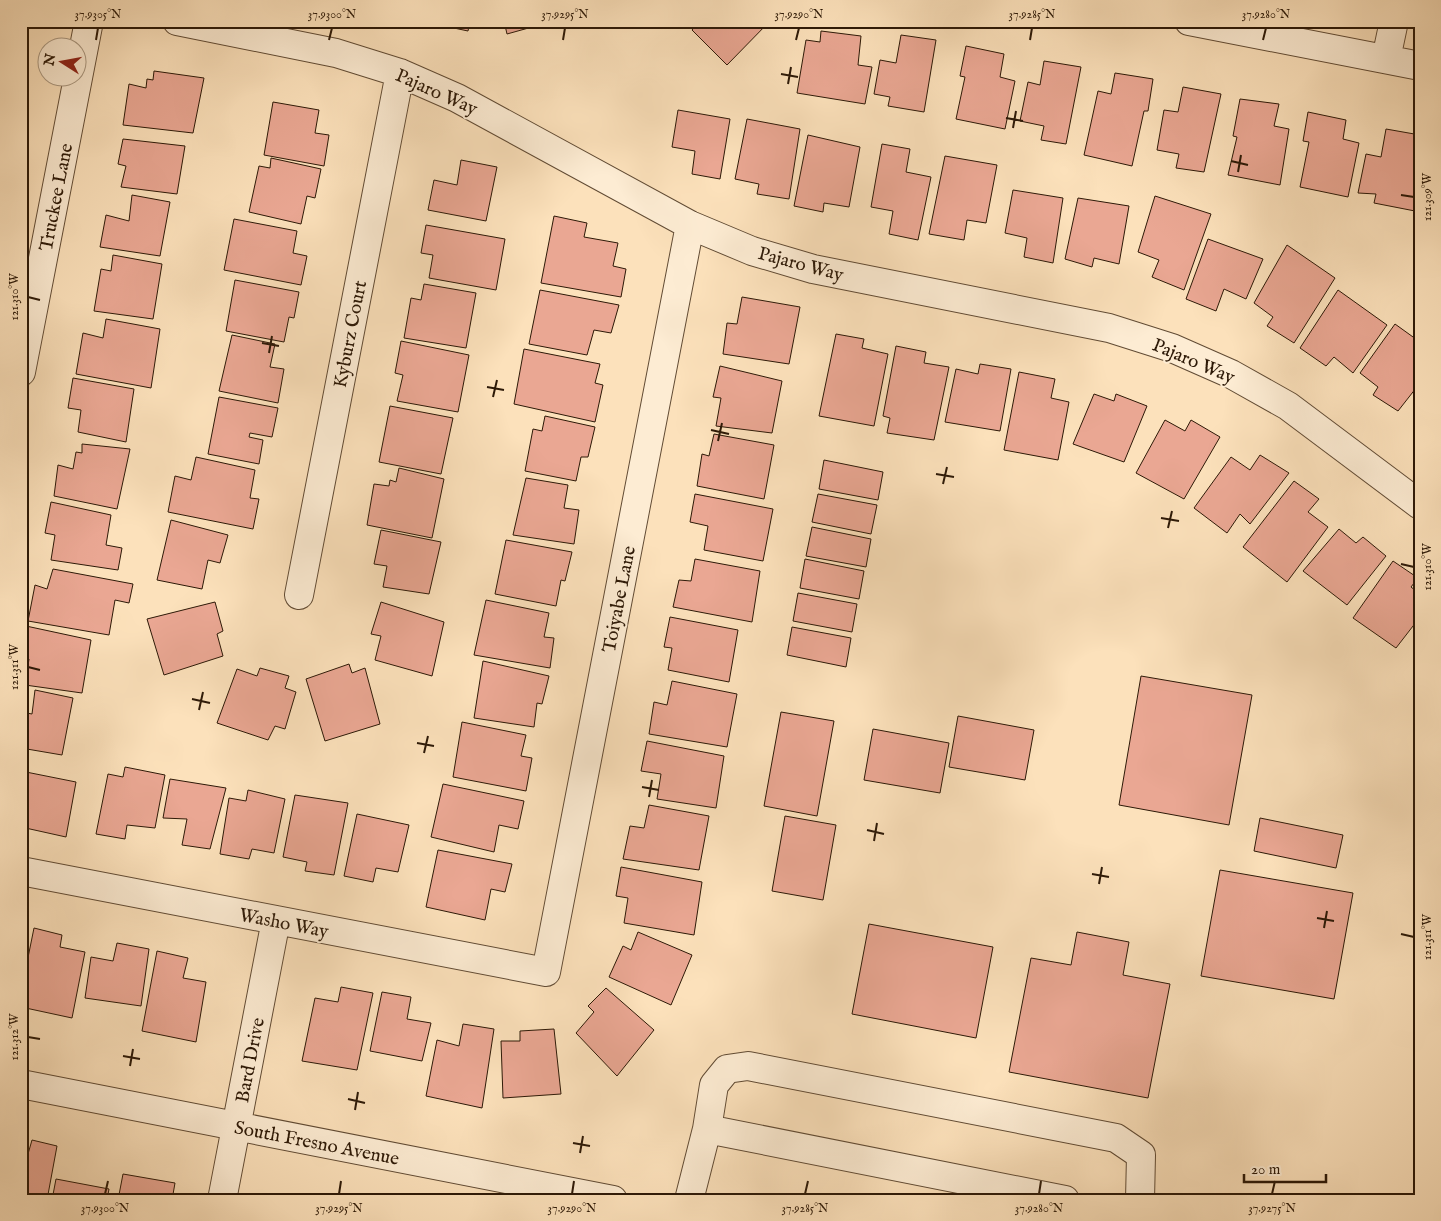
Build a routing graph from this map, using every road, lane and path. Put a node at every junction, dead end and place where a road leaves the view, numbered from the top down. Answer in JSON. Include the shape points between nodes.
{"nodes":[{"id":1,"x":89,"y":21,"type":"edge"},
{"id":2,"x":177,"y":21,"type":"edge"},
{"id":3,"x":1189,"y":21,"type":"edge"},
{"id":4,"x":1394,"y":21,"type":"edge"},
{"id":5,"x":1386,"y":59,"type":"junction"},
{"id":6,"x":1420,"y":66,"type":"edge"},
{"id":7,"x":400,"y":73,"type":"junction"},
{"id":8,"x":690,"y":225,"type":"junction"},
{"id":9,"x":21,"y":372,"type":"edge"},
{"id":10,"x":1420,"y":505,"type":"edge"},
{"id":11,"x":299,"y":595,"type":"dead end"},
{"id":12,"x":21,"y":871,"type":"edge"},
{"id":13,"x":276,"y":920,"type":"junction"},
{"id":14,"x":546,"y":972,"type":"joint"},
{"id":15,"x":21,"y":1084,"type":"edge"},
{"id":16,"x":236,"y":1126,"type":"junction"},
{"id":17,"x":707,"y":1130,"type":"junction"},
{"id":18,"x":222,"y":1200,"type":"edge"},
{"id":19,"x":613,"y":1200,"type":"edge"},
{"id":20,"x":689,"y":1200,"type":"edge"},
{"id":21,"x":1065,"y":1200,"type":"edge"},
{"id":22,"x":1140,"y":1200,"type":"edge"}],
"edges":[{"from":1,"to":9,"type":"street","name":"Truckee Lane"},
{"from":2,"to":7,"type":"street","name":"Pajaro Way","via":[[336,53]]},
{"from":3,"to":5,"type":"street"},
{"from":4,"to":5,"type":"street"},
{"from":5,"to":6,"type":"street"},
{"from":7,"to":8,"type":"street","name":"Pajaro Way","via":[[457,98]]},
{"from":7,"to":11,"type":"street","name":"Kyburz Court"},
{"from":8,"to":10,"type":"street","name":"Pajaro Way","via":[[752,251],[813,269],[1109,328],[1172,348],[1231,374],[1288,406]]},
{"from":8,"to":14,"type":"street","name":"Toiyabe Lane"},
{"from":12,"to":13,"type":"street","name":"Washo Way"},
{"from":13,"to":14,"type":"street","name":"Washo Way"},
{"from":13,"to":16,"type":"street","name":"Bard Drive"},
{"from":15,"to":16,"type":"street","name":"South Fresno Avenue"},
{"from":16,"to":18,"type":"street","name":"Bard Drive"},
{"from":16,"to":19,"type":"street","name":"South Fresno Avenue"},
{"from":17,"to":20,"type":"street"},
{"from":17,"to":21,"type":"street"},
{"from":17,"to":22,"type":"street","via":[[714,1085],[727,1069],[748,1066],[1116,1138],[1141,1155]]}]}
